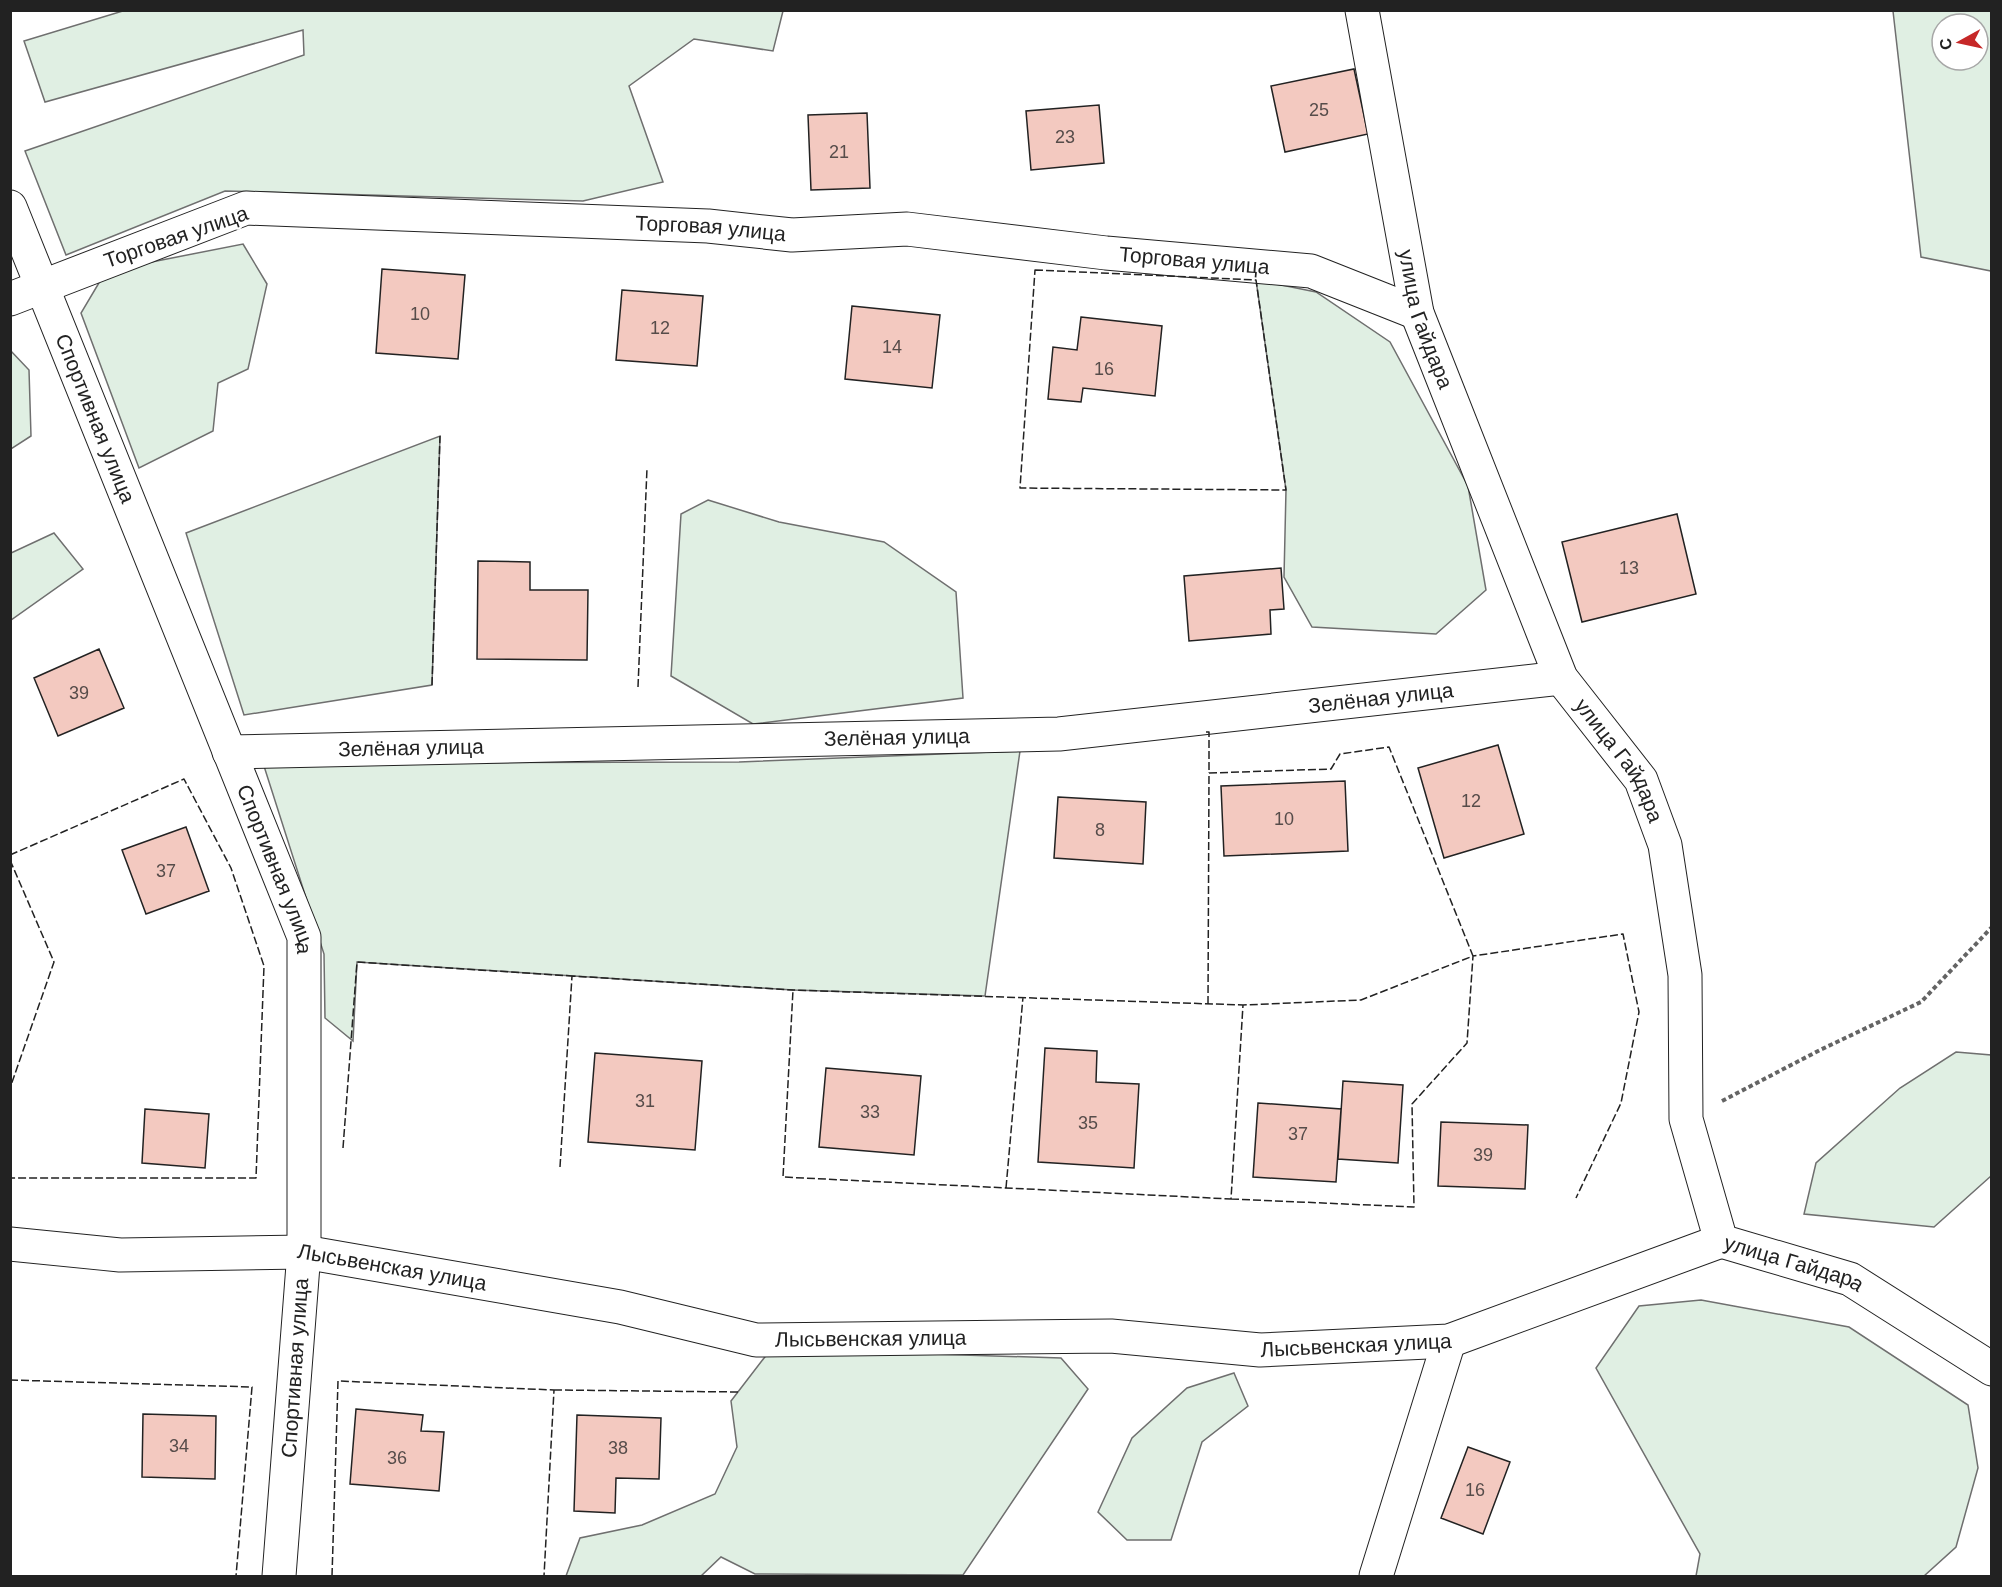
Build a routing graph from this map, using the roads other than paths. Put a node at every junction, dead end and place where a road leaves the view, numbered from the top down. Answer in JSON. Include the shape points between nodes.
{"nodes":[{"id":1,"x":1362,"y":10,"type":"edge"},
{"id":2,"x":10,"y":207,"type":"edge"},
{"id":3,"x":42,"y":285,"type":"junction"},
{"id":4,"x":10,"y":299,"type":"edge"},
{"id":5,"x":1417,"y":313,"type":"junction"},
{"id":6,"x":1560,"y":678,"type":"junction"},
{"id":7,"x":229,"y":752,"type":"junction"},
{"id":8,"x":1721,"y":1241,"type":"junction"},
{"id":9,"x":10,"y":1244,"type":"edge"},
{"id":10,"x":304,"y":1252,"type":"junction"},
{"id":11,"x":1449,"y":1341,"type":"junction"},
{"id":12,"x":1992,"y":1370,"type":"edge"},
{"id":13,"x":279,"y":1576,"type":"edge"},
{"id":14,"x":1376,"y":1576,"type":"edge"}],
"edges":[{"from":1,"to":5,"type":"street","name":"улица Гайдара"},
{"from":2,"to":3,"type":"street","name":"Спортивная улица"},
{"from":3,"to":4,"type":"street","name":"Торговая улица"},
{"from":3,"to":5,"type":"street","name":"Торговая улица","via":[[246,208],[708,226],[792,234],[907,229],[1106,253],[1311,271]]},
{"from":3,"to":7,"type":"street","name":"Спортивная улица"},
{"from":5,"to":6,"type":"street","name":"улица Гайдара"},
{"from":6,"to":7,"type":"street","name":"Зелёная улица","via":[[1059,734]]},
{"from":6,"to":8,"type":"street","name":"улица Гайдара","via":[[1641,780],[1665,846],[1685,975],[1686,1119]]},
{"from":7,"to":10,"type":"street","name":"Спортивная улица","via":[[304,937]]},
{"from":8,"to":11,"type":"street","name":"Лысьвенская улица"},
{"from":8,"to":12,"type":"street","name":"улица Гайдара","via":[[1850,1279]]},
{"from":9,"to":10,"type":"street","name":"Лысьвенская улица","via":[[120,1255]]},
{"from":10,"to":11,"type":"street","name":"Лысьвенская улица","via":[[620,1307],[756,1340],[1111,1336],[1260,1350]]},
{"from":10,"to":13,"type":"street","name":"Спортивная улица"},
{"from":11,"to":14,"type":"street"}]}
